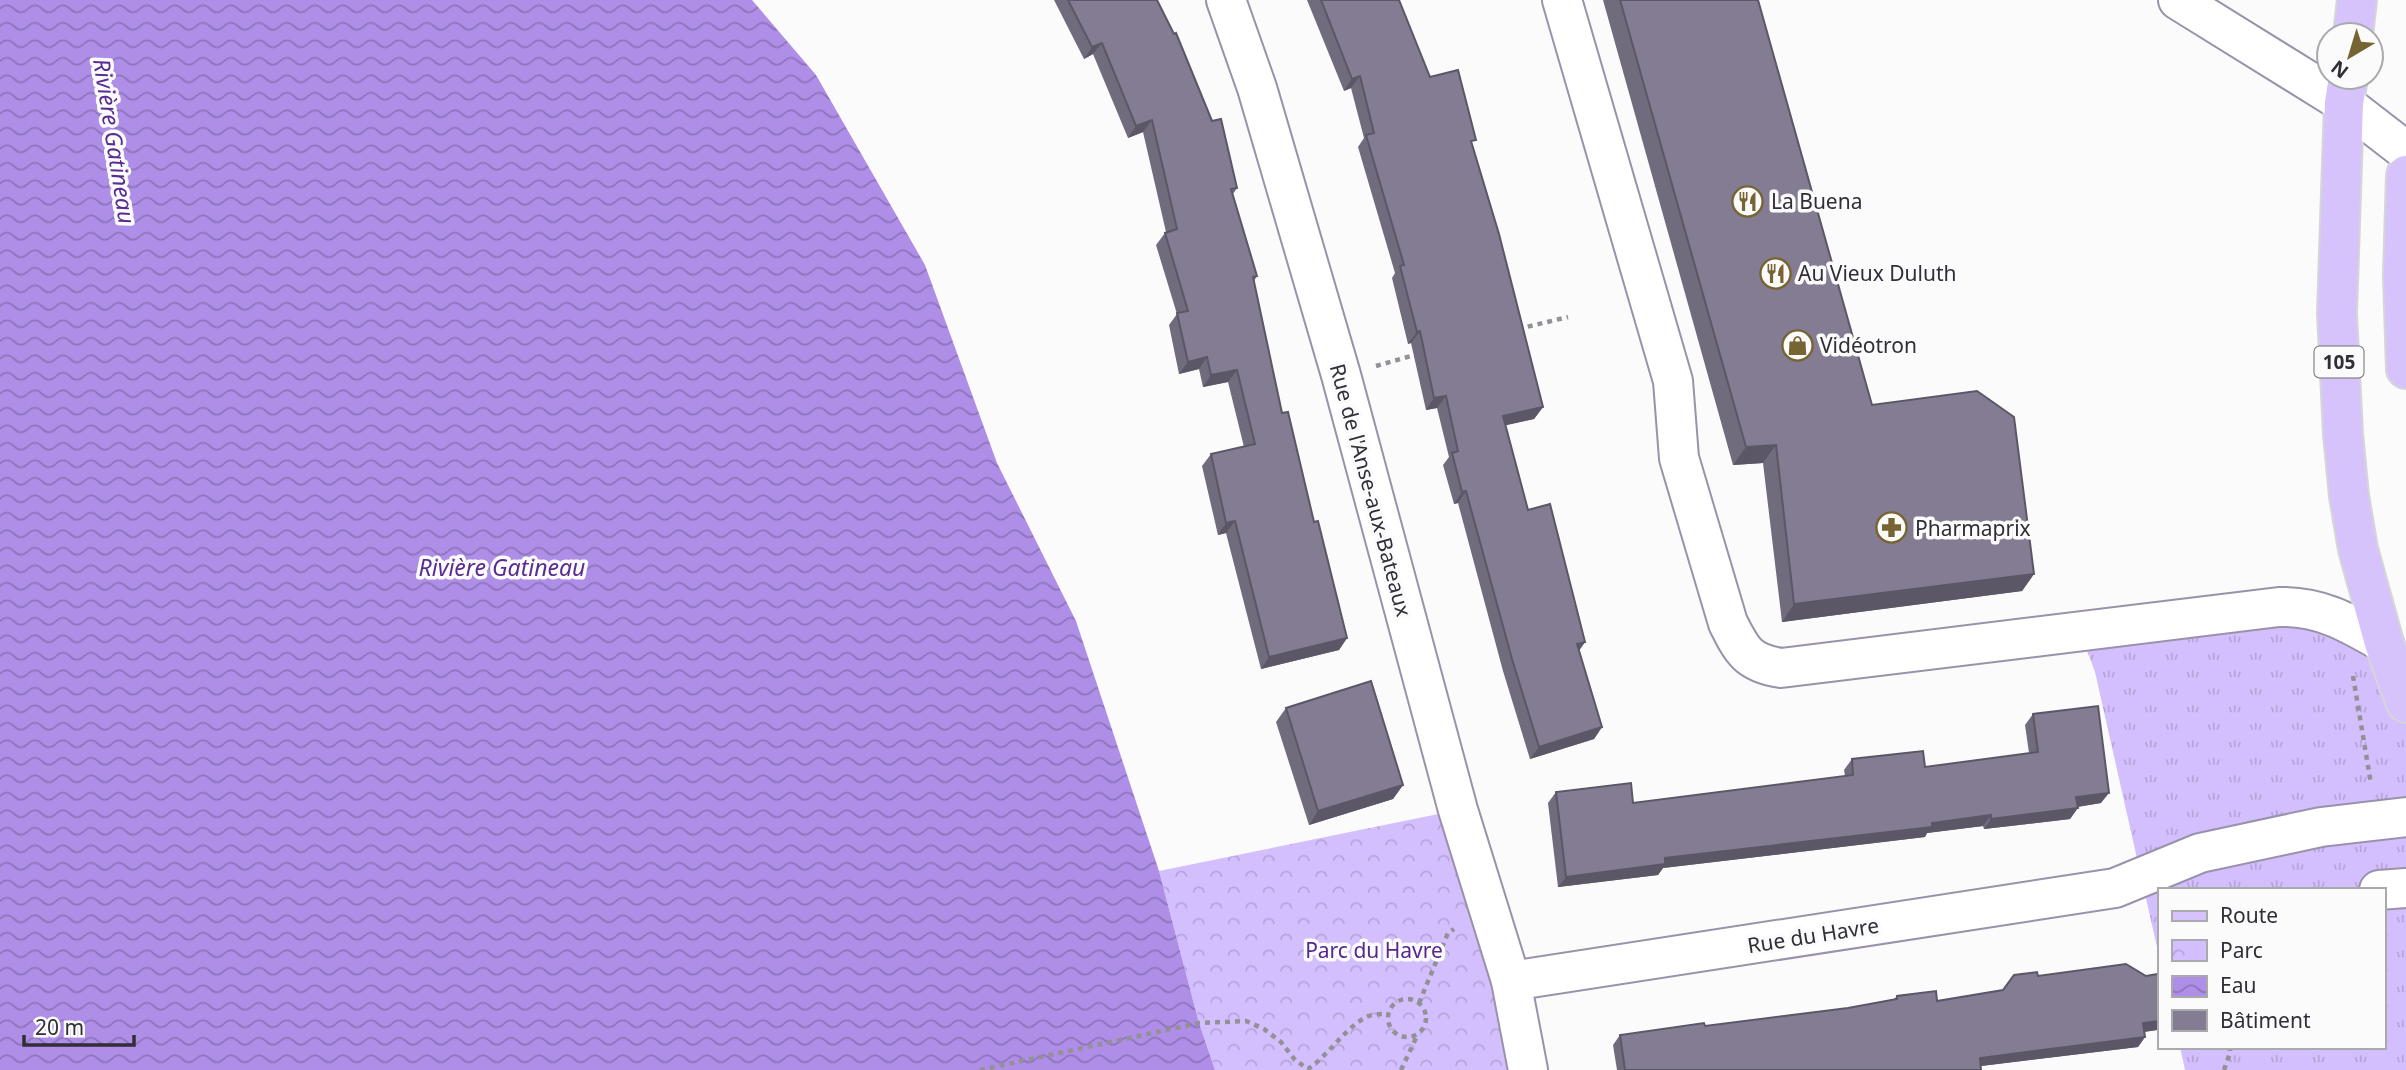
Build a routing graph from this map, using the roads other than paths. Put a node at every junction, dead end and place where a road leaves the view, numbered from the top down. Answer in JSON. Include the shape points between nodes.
{"nodes":[{"id":1,"x":1226,"y":0,"type":"edge"},
{"id":2,"x":1562,"y":0,"type":"edge"},
{"id":3,"x":2178,"y":0,"type":"edge"},
{"id":4,"x":2357,"y":0,"type":"edge"},
{"id":5,"x":2355,"y":21,"type":"edge"},
{"id":6,"x":2315,"y":73,"type":"edge"},
{"id":7,"x":2346,"y":91,"type":"edge"},
{"id":8,"x":2347,"y":91,"type":"edge"},
{"id":9,"x":2406,"y":150,"type":"edge"},
{"id":10,"x":2406,"y":174,"type":"edge"},
{"id":11,"x":2406,"y":369,"type":"edge"},
{"id":12,"x":2384,"y":643,"type":"junction"},
{"id":13,"x":2406,"y":703,"type":"edge"},
{"id":14,"x":2406,"y":817,"type":"edge"},
{"id":15,"x":2115,"y":888,"type":"junction"},
{"id":16,"x":2406,"y":888,"type":"edge"},
{"id":17,"x":2385,"y":890,"type":"edge"},
{"id":18,"x":2158,"y":896,"type":"edge"},
{"id":19,"x":1511,"y":981,"type":"junction"},
{"id":20,"x":1528,"y":1070,"type":"edge"}],
"edges":[{"from":1,"to":19,"type":"street","name":"Rue de l'Anse-aux-Bateaux","via":[[1257,88],[1341,375],[1455,797]]},
{"from":2,"to":12,"type":"street","via":[[1674,381],[1679,458],[1728,623],[1741,649],[1763,665],[1781,668],[2279,607],[2301,607],[2343,620]]},
{"from":3,"to":6,"type":"street"},
{"from":4,"to":5,"type":"main road"},
{"from":7,"to":12,"type":"main road","number":"105","via":[[2337,313],[2343,434],[2357,549]]},
{"from":8,"to":9,"type":"street"},
{"from":10,"to":11,"type":"main road"},
{"from":12,"to":13,"type":"main road","number":"105"},
{"from":14,"to":15,"type":"street","name":"Rue du Havre","via":[[2321,827],[2200,853]]},
{"from":15,"to":18,"type":"street","name":"Rue du Havre"},
{"from":15,"to":19,"type":"street","name":"Rue du Havre"},
{"from":16,"to":17,"type":"street"},
{"from":19,"to":20,"type":"street","name":"Rue de l'Anse-aux-Bateaux"}]}
